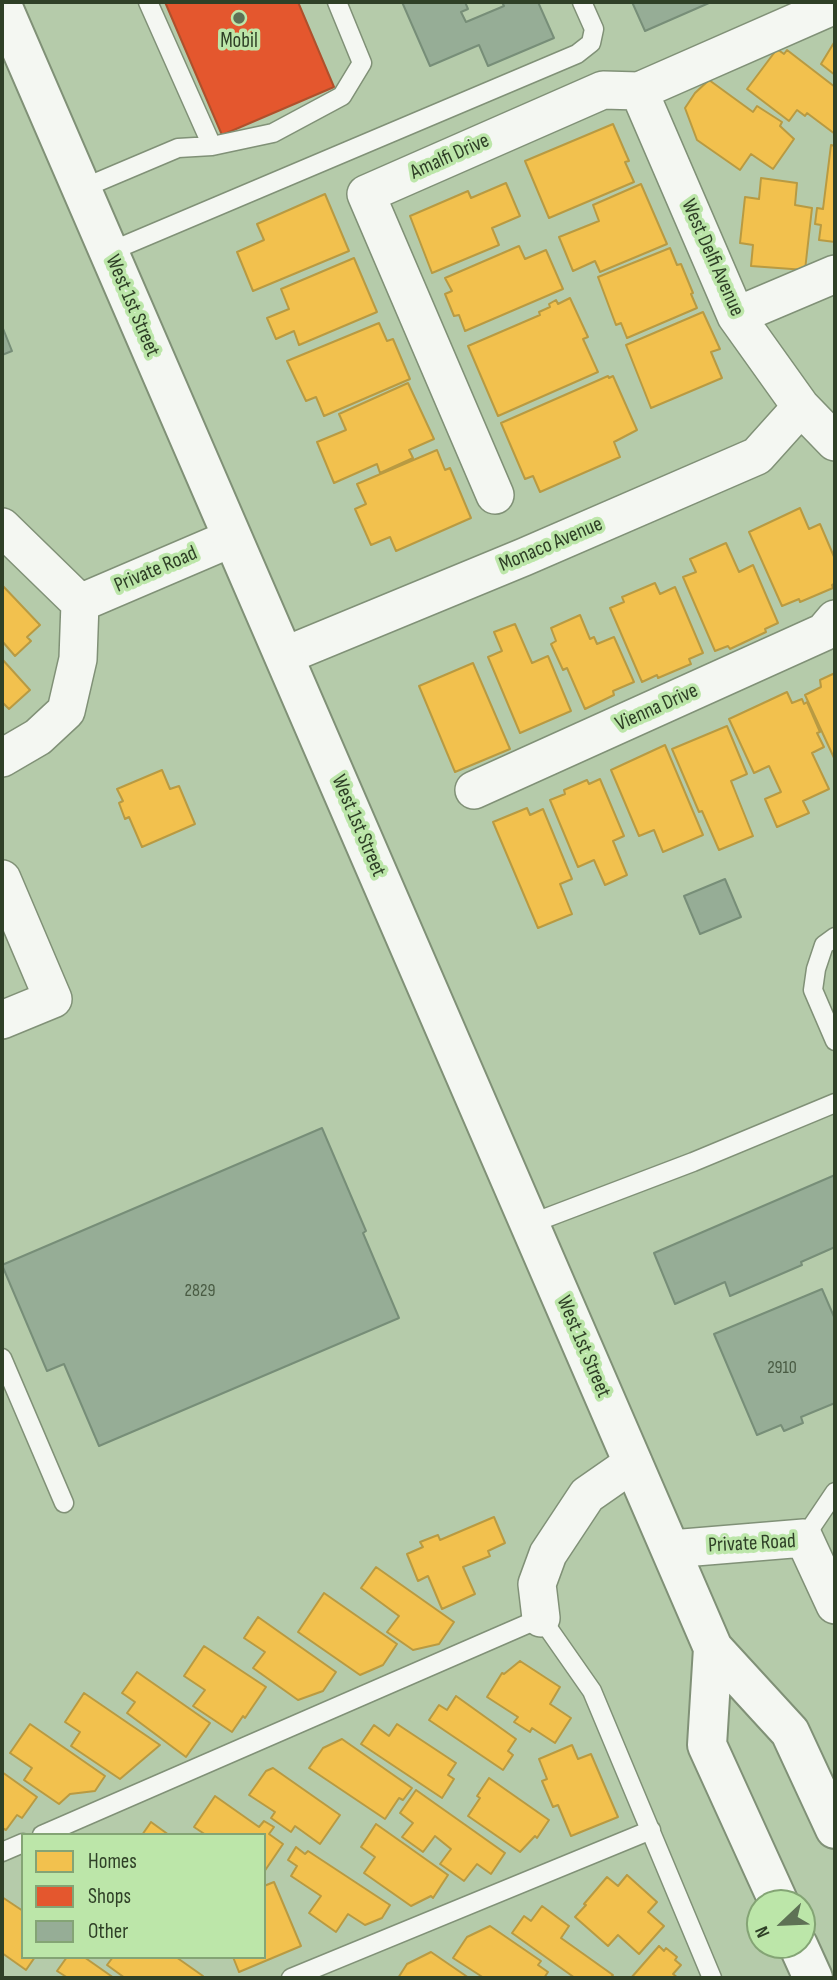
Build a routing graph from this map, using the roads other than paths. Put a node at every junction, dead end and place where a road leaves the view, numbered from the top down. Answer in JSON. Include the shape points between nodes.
{"nodes":[{"id":1,"x":148,"y":2,"type":"edge"},
{"id":2,"x":337,"y":2,"type":"edge"},
{"id":3,"x":582,"y":2,"type":"edge"},
{"id":4,"x":2,"y":5,"type":"edge"},
{"id":5,"x":835,"y":5,"type":"edge"},
{"id":6,"x":639,"y":92,"type":"junction"},
{"id":7,"x":212,"y":146,"type":"junction"},
{"id":8,"x":81,"y":189,"type":"junction"},
{"id":9,"x":109,"y":252,"type":"junction"},
{"id":10,"x":835,"y":274,"type":"edge"},
{"id":11,"x":736,"y":316,"type":"junction"},
{"id":12,"x":801,"y":407,"type":"junction"},
{"id":13,"x":835,"y":442,"type":"edge"},
{"id":14,"x":495,"y":495,"type":"dead end"},
{"id":15,"x":2,"y":527,"type":"edge"},
{"id":16,"x":232,"y":538,"type":"junction"},
{"id":17,"x":80,"y":603,"type":"junction"},
{"id":18,"x":835,"y":619,"type":"edge"},
{"id":19,"x":284,"y":656,"type":"junction"},
{"id":20,"x":2,"y":758,"type":"edge"},
{"id":21,"x":474,"y":790,"type":"dead end"},
{"id":22,"x":2,"y":879,"type":"edge"},
{"id":23,"x":835,"y":937,"type":"edge"},
{"id":24,"x":2,"y":1020,"type":"edge"},
{"id":25,"x":835,"y":1041,"type":"edge"},
{"id":26,"x":835,"y":1103,"type":"edge"},
{"id":27,"x":530,"y":1224,"type":"junction"},
{"id":28,"x":2,"y":1358,"type":"edge"},
{"id":29,"x":633,"y":1463,"type":"junction"},
{"id":30,"x":835,"y":1492,"type":"edge"},
{"id":31,"x":65,"y":1503,"type":"dead end"},
{"id":32,"x":804,"y":1538,"type":"junction"},
{"id":33,"x":671,"y":1549,"type":"junction"},
{"id":34,"x":835,"y":1605,"type":"edge"},
{"id":35,"x":541,"y":1618,"type":"junction"},
{"id":36,"x":713,"y":1648,"type":"junction"},
{"id":37,"x":835,"y":1829,"type":"edge"},
{"id":38,"x":651,"y":1830,"type":"junction"},
{"id":39,"x":47,"y":1833,"type":"edge"},
{"id":40,"x":21,"y":1844,"type":"edge"},
{"id":41,"x":2,"y":1852,"type":"edge"},
{"id":42,"x":773,"y":1889,"type":"edge"},
{"id":43,"x":804,"y":1959,"type":"edge"},
{"id":44,"x":291,"y":1978,"type":"edge"},
{"id":45,"x":712,"y":1978,"type":"edge"},
{"id":46,"x":813,"y":1978,"type":"edge"}],
"edges":[{"from":1,"to":7,"type":"lane"},
{"from":2,"to":7,"type":"lane","via":[[362,63],[342,96],[273,133]]},
{"from":3,"to":9,"type":"lane","via":[[594,29],[591,43],[577,54]]},
{"from":4,"to":8,"type":"main road","name":"West 1st Street"},
{"from":5,"to":6,"type":"street","name":"Amalfi Drive"},
{"from":6,"to":11,"type":"street","name":"West Delfi Avenue"},
{"from":6,"to":14,"type":"street","name":"Amalfi Drive","via":[[603,90],[366,194]]},
{"from":7,"to":8,"type":"lane","via":[[178,148]]},
{"from":8,"to":9,"type":"main road","name":"West 1st Street"},
{"from":9,"to":16,"type":"main road","name":"West 1st Street"},
{"from":10,"to":11,"type":"street"},
{"from":11,"to":12,"type":"street","name":"West Delfi Avenue"},
{"from":12,"to":13,"type":"street","name":"West Delfi Avenue"},
{"from":12,"to":19,"type":"street","name":"Monaco Avenue","via":[[757,456]]},
{"from":15,"to":17,"type":"street"},
{"from":16,"to":17,"type":"street","name":"Private Road"},
{"from":16,"to":19,"type":"main road","name":"West 1st Street"},
{"from":17,"to":20,"type":"street","via":[[78,659],[66,711],[38,737]]},
{"from":18,"to":21,"type":"street","name":"Vienna Drive","via":[[824,632]]},
{"from":19,"to":27,"type":"main road","name":"West 1st Street"},
{"from":22,"to":24,"type":"street","via":[[53,999]]},
{"from":23,"to":25,"type":"lane","via":[[824,945],[813,990]]},
{"from":26,"to":27,"type":"lane"},
{"from":27,"to":29,"type":"main road","name":"West 1st Street"},
{"from":28,"to":31,"type":"lane"},
{"from":29,"to":33,"type":"main road","name":"West 1st Street"},
{"from":29,"to":35,"type":"street","via":[[587,1495],[548,1554],[537,1584]]},
{"from":30,"to":32,"type":"lane"},
{"from":32,"to":33,"type":"street","name":"Private Road"},
{"from":32,"to":34,"type":"street","name":"Private Road"},
{"from":33,"to":36,"type":"main road","name":"West 1st Street"},
{"from":35,"to":38,"type":"lane","via":[[592,1691]]},
{"from":35,"to":39,"type":"lane"},
{"from":36,"to":37,"type":"main road","name":"West 1st Street","via":[[790,1732]]},
{"from":36,"to":42,"type":"main road","name":"West 1st Street","via":[[707,1745]]},
{"from":38,"to":44,"type":"lane"},
{"from":38,"to":45,"type":"lane"},
{"from":40,"to":41,"type":"lane"},
{"from":43,"to":46,"type":"main road"}]}
